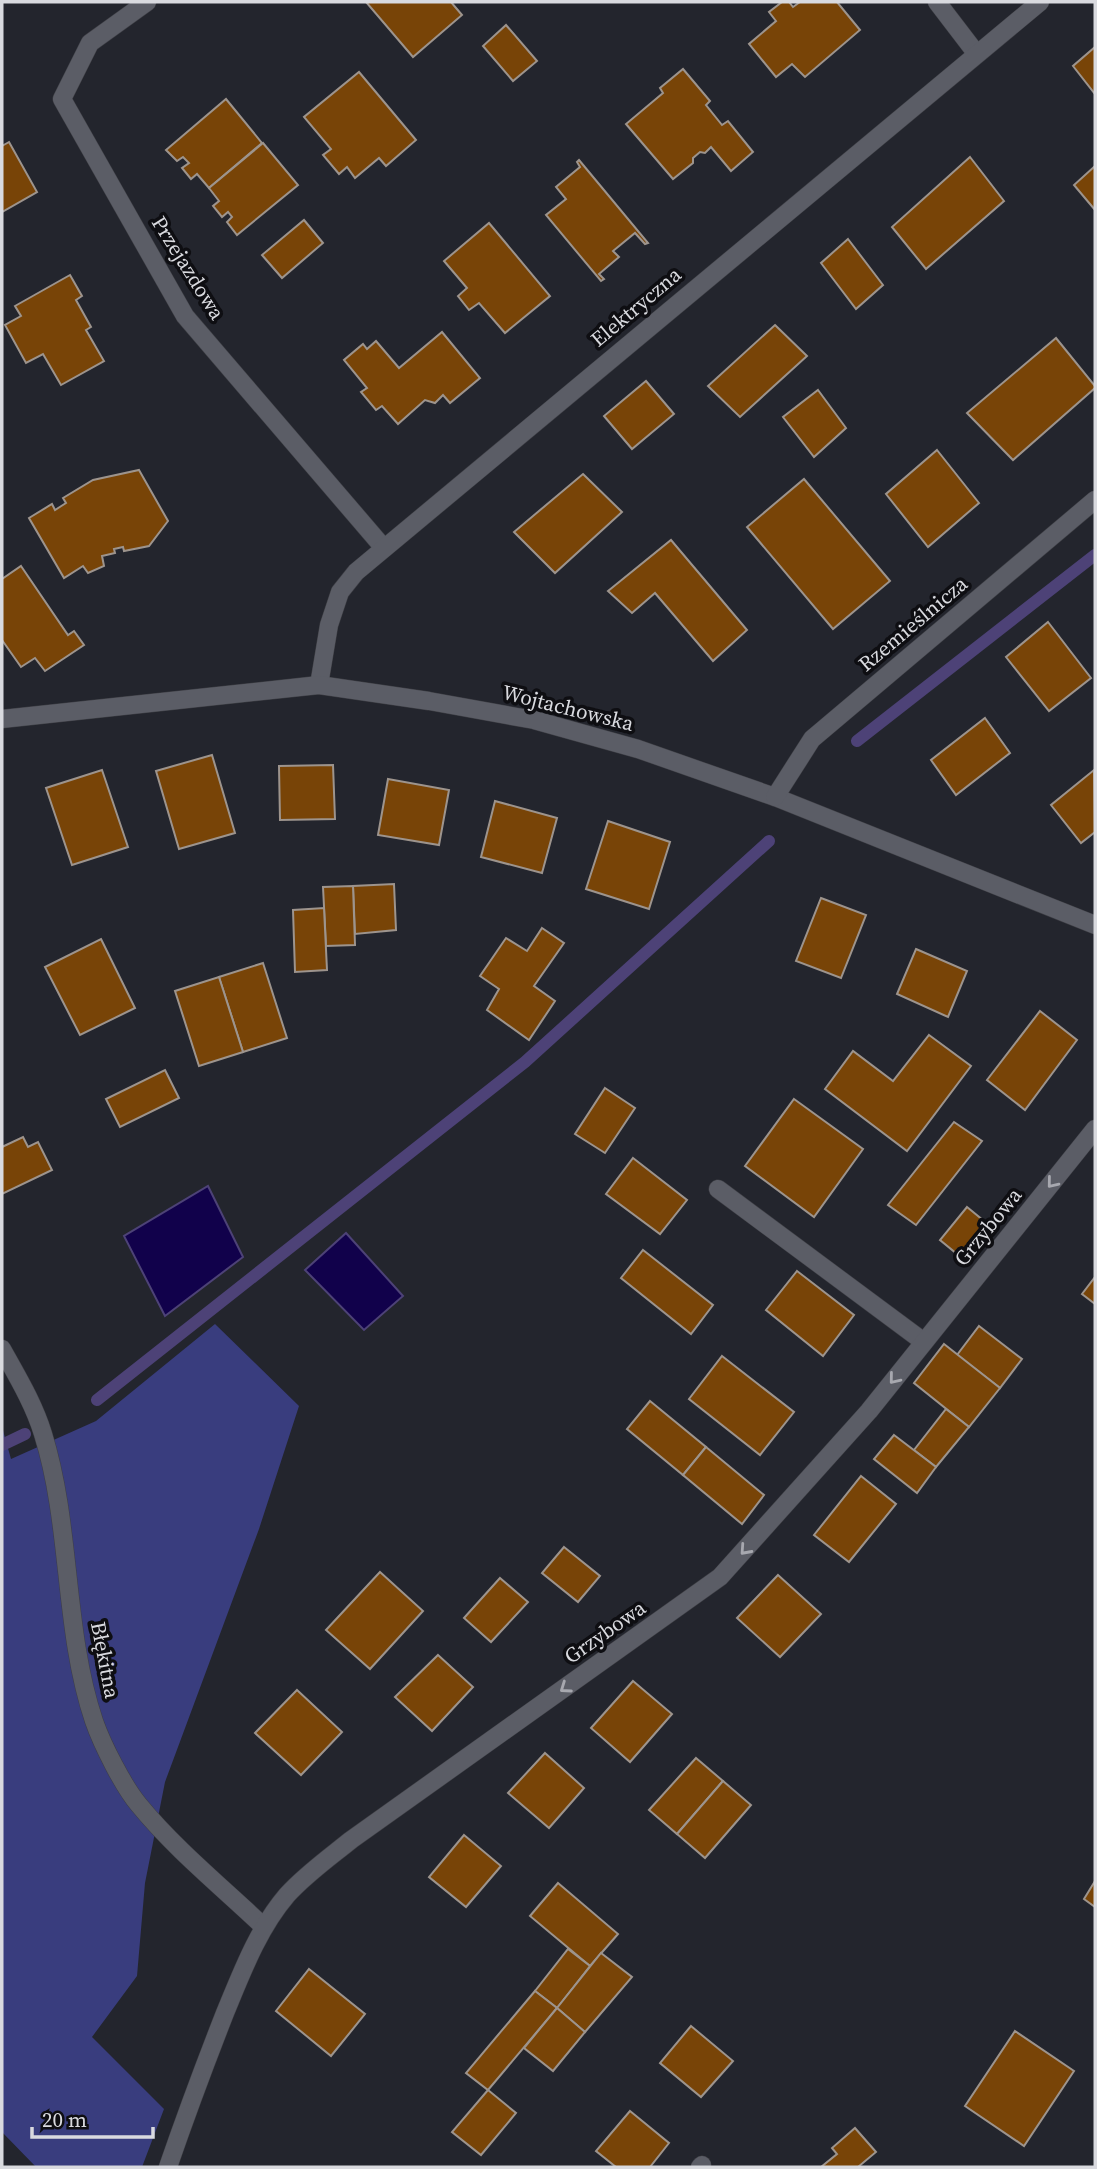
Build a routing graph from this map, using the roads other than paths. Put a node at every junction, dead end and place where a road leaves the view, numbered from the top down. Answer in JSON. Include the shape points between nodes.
{"nodes":[{"id":1,"x":147,"y":2,"type":"edge"},
{"id":2,"x":937,"y":2,"type":"edge"},
{"id":3,"x":1040,"y":2,"type":"edge"},
{"id":4,"x":976,"y":53,"type":"junction"},
{"id":5,"x":1095,"y":500,"type":"edge"},
{"id":6,"x":383,"y":547,"type":"junction"},
{"id":7,"x":319,"y":685,"type":"junction"},
{"id":8,"x":2,"y":719,"type":"edge"},
{"id":9,"x":775,"y":797,"type":"junction"},
{"id":10,"x":1095,"y":925,"type":"edge"},
{"id":11,"x":1095,"y":1129,"type":"edge"},
{"id":12,"x":718,"y":1189,"type":"dead end"},
{"id":13,"x":924,"y":1342,"type":"junction"},
{"id":14,"x":2,"y":1349,"type":"edge"},
{"id":15,"x":264,"y":1927,"type":"junction"},
{"id":16,"x":168,"y":2167,"type":"edge"}],
"edges":[{"from":1,"to":6,"type":"street","name":"Przejazdowa","via":[[90,43],[62,99],[186,316]]},
{"from":2,"to":4,"type":"street"},
{"from":3,"to":4,"type":"street","name":"Elektryczna"},
{"from":4,"to":6,"type":"street","name":"Elektryczna"},
{"from":5,"to":9,"type":"street","name":"Rzemieślnicza","via":[[812,738]]},
{"from":6,"to":7,"type":"street","name":"Elektryczna","via":[[340,592]]},
{"from":7,"to":8,"type":"street","name":"Wojtachowska"},
{"from":7,"to":9,"type":"street","name":"Wojtachowska","via":[[534,720],[638,749]]},
{"from":9,"to":10,"type":"street","name":"Wojtachowska"},
{"from":11,"to":13,"type":"street","name":"Grzybowa","one_way":true},
{"from":12,"to":13,"type":"street"},
{"from":13,"to":15,"type":"street","name":"Grzybowa","one_way":true,"via":[[869,1411],[720,1577],[351,1840],[287,1895]]},
{"from":14,"to":15,"type":"street","name":"Błękitna","via":[[31,1405],[46,1447],[80,1670],[94,1723],[137,1803]]},
{"from":15,"to":16,"type":"street","name":"Grzybowa","via":[[204,2065]]}]}
